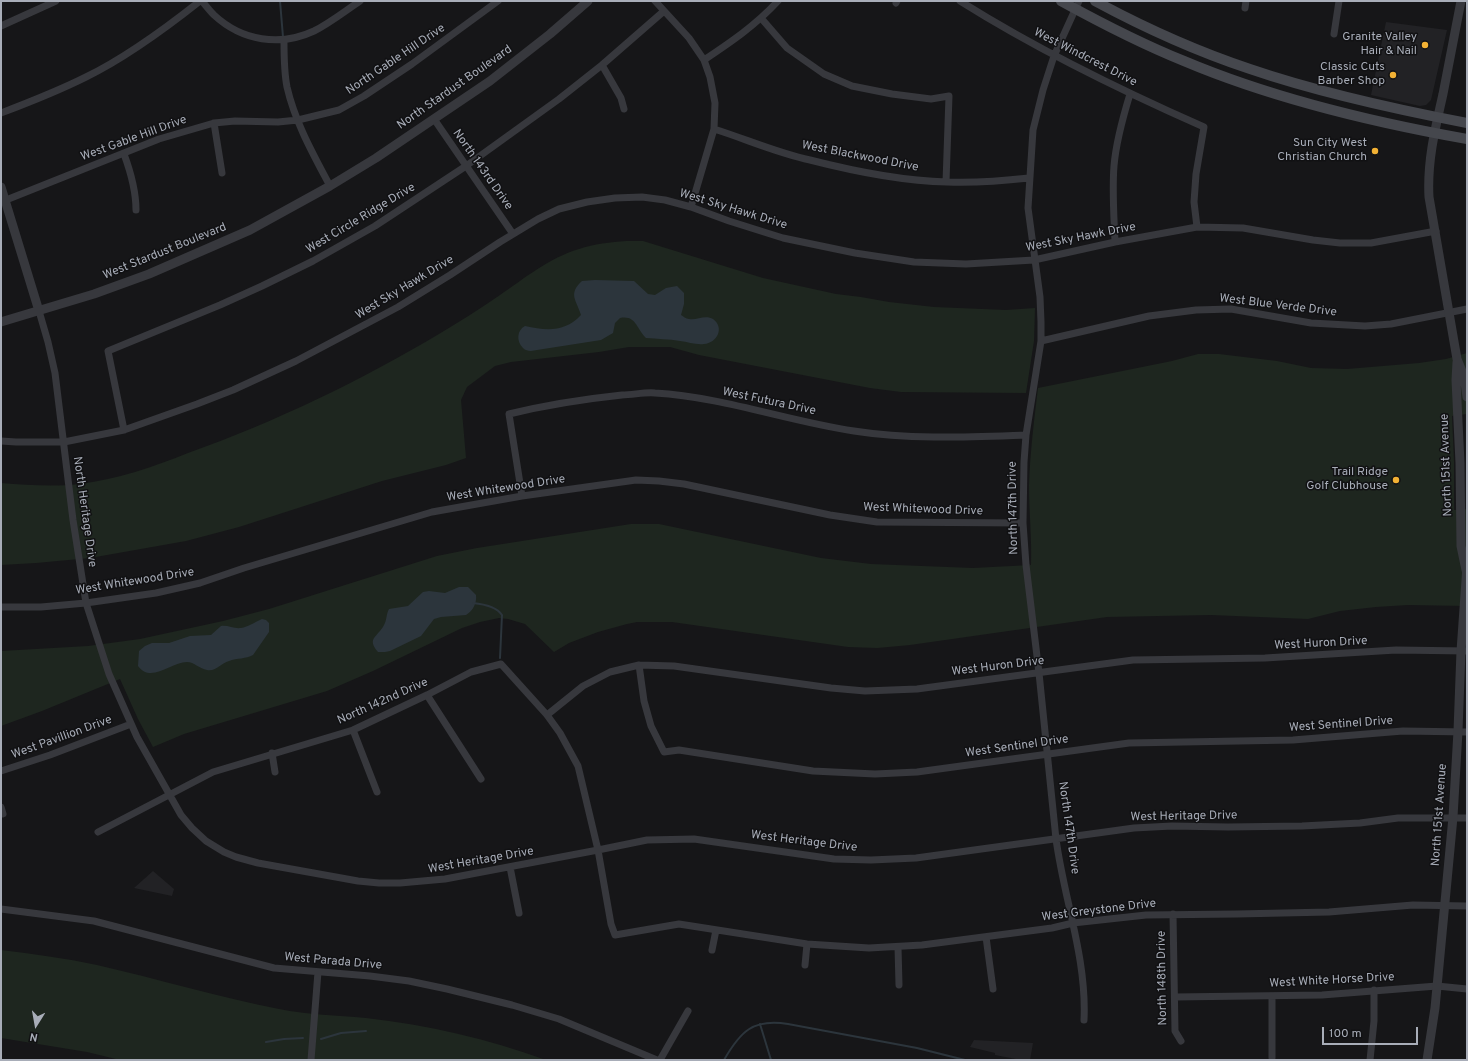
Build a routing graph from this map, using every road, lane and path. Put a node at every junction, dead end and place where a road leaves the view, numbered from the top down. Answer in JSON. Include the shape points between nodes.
{"nodes":[{"id":1,"x":56,"y":1,"type":"edge"},
{"id":2,"x":201,"y":1,"type":"edge"},
{"id":3,"x":360,"y":1,"type":"edge"},
{"id":4,"x":498,"y":1,"type":"edge"},
{"id":5,"x":588,"y":1,"type":"edge"},
{"id":6,"x":655,"y":1,"type":"edge"},
{"id":7,"x":778,"y":1,"type":"edge"},
{"id":8,"x":960,"y":1,"type":"edge"},
{"id":9,"x":1061,"y":1,"type":"edge"},
{"id":10,"x":1095,"y":1,"type":"edge"},
{"id":11,"x":1339,"y":1,"type":"edge"},
{"id":12,"x":1461,"y":1,"type":"edge"},
{"id":13,"x":1078,"y":4,"type":"edge"},
{"id":14,"x":664,"y":11,"type":"junction"},
{"id":15,"x":761,"y":18,"type":"junction"},
{"id":16,"x":1,"y":26,"type":"edge"},
{"id":17,"x":1334,"y":34,"type":"dead end"},
{"id":18,"x":284,"y":41,"type":"junction"},
{"id":19,"x":1054,"y":56,"type":"junction"},
{"id":20,"x":704,"y":60,"type":"junction"},
{"id":21,"x":602,"y":65,"type":"junction"},
{"id":22,"x":1130,"y":94,"type":"junction"},
{"id":23,"x":624,"y":109,"type":"dead end"},
{"id":24,"x":1,"y":113,"type":"edge"},
{"id":25,"x":434,"y":119,"type":"junction"},
{"id":26,"x":298,"y":120,"type":"junction"},
{"id":27,"x":214,"y":123,"type":"junction"},
{"id":28,"x":1467,"y":123,"type":"edge"},
{"id":29,"x":1436,"y":125,"type":"junction"},
{"id":30,"x":714,"y":129,"type":"junction"},
{"id":31,"x":1467,"y":139,"type":"edge"},
{"id":32,"x":124,"y":154,"type":"junction"},
{"id":33,"x":466,"y":166,"type":"junction"},
{"id":34,"x":222,"y":173,"type":"dead end"},
{"id":35,"x":1029,"y":178,"type":"junction"},
{"id":36,"x":946,"y":182,"type":"junction"},
{"id":37,"x":1,"y":186,"type":"edge"},
{"id":38,"x":330,"y":186,"type":"junction"},
{"id":39,"x":6,"y":200,"type":"junction"},
{"id":40,"x":691,"y":206,"type":"junction"},
{"id":41,"x":136,"y":210,"type":"dead end"},
{"id":42,"x":1197,"y":227,"type":"junction"},
{"id":43,"x":1436,"y":231,"type":"junction"},
{"id":44,"x":513,"y":234,"type":"junction"},
{"id":45,"x":1115,"y":242,"type":"junction"},
{"id":46,"x":1034,"y":260,"type":"junction"},
{"id":47,"x":1467,"y":309,"type":"edge"},
{"id":48,"x":39,"y":311,"type":"junction"},
{"id":49,"x":1450,"y":313,"type":"junction"},
{"id":50,"x":1,"y":322,"type":"edge"},
{"id":51,"x":1041,"y":341,"type":"junction"},
{"id":52,"x":1457,"y":359,"type":"junction"},
{"id":53,"x":1467,"y":397,"type":"edge"},
{"id":54,"x":124,"y":430,"type":"junction"},
{"id":55,"x":1026,"y":435,"type":"junction"},
{"id":56,"x":1,"y":441,"type":"edge"},
{"id":57,"x":64,"y":442,"type":"junction"},
{"id":58,"x":1463,"y":463,"type":"edge"},
{"id":59,"x":522,"y":496,"type":"junction"},
{"id":60,"x":1023,"y":523,"type":"junction"},
{"id":61,"x":1467,"y":568,"type":"edge"},
{"id":62,"x":86,"y":602,"type":"junction"},
{"id":63,"x":1,"y":607,"type":"edge"},
{"id":64,"x":1464,"y":651,"type":"edge"},
{"id":65,"x":639,"y":665,"type":"junction"},
{"id":66,"x":1039,"y":673,"type":"junction"},
{"id":67,"x":427,"y":695,"type":"junction"},
{"id":68,"x":547,"y":714,"type":"junction"},
{"id":69,"x":131,"y":724,"type":"junction"},
{"id":70,"x":353,"y":730,"type":"junction"},
{"id":71,"x":1462,"y":731,"type":"edge"},
{"id":72,"x":272,"y":753,"type":"junction"},
{"id":73,"x":1047,"y":754,"type":"junction"},
{"id":74,"x":1,"y":771,"type":"edge"},
{"id":75,"x":275,"y":772,"type":"dead end"},
{"id":76,"x":481,"y":779,"type":"dead end"},
{"id":77,"x":377,"y":792,"type":"dead end"},
{"id":78,"x":170,"y":796,"type":"junction"},
{"id":79,"x":1453,"y":817,"type":"junction"},
{"id":80,"x":1467,"y":818,"type":"edge"},
{"id":81,"x":98,"y":832,"type":"dead end"},
{"id":82,"x":1056,"y":839,"type":"junction"},
{"id":83,"x":598,"y":850,"type":"junction"},
{"id":84,"x":510,"y":867,"type":"junction"},
{"id":85,"x":1444,"y":905,"type":"junction"},
{"id":86,"x":1467,"y":906,"type":"edge"},
{"id":87,"x":1,"y":909,"type":"edge"},
{"id":88,"x":519,"y":913,"type":"dead end"},
{"id":89,"x":1173,"y":914,"type":"junction"},
{"id":90,"x":1072,"y":923,"type":"junction"},
{"id":91,"x":716,"y":930,"type":"junction"},
{"id":92,"x":986,"y":937,"type":"junction"},
{"id":93,"x":807,"y":944,"type":"junction"},
{"id":94,"x":898,"y":947,"type":"junction"},
{"id":95,"x":712,"y":950,"type":"dead end"},
{"id":96,"x":805,"y":965,"type":"dead end"},
{"id":97,"x":318,"y":972,"type":"junction"},
{"id":98,"x":899,"y":985,"type":"dead end"},
{"id":99,"x":1437,"y":986,"type":"junction"},
{"id":100,"x":993,"y":989,"type":"dead end"},
{"id":101,"x":1467,"y":989,"type":"edge"},
{"id":102,"x":1374,"y":990,"type":"junction"},
{"id":103,"x":1272,"y":996,"type":"junction"},
{"id":104,"x":1175,"y":997,"type":"junction"},
{"id":105,"x":688,"y":1011,"type":"dead end"},
{"id":106,"x":1084,"y":1020,"type":"dead end"},
{"id":107,"x":1181,"y":1041,"type":"dead end"},
{"id":108,"x":1272,"y":1058,"type":"dead end"},
{"id":109,"x":311,"y":1060,"type":"edge"},
{"id":110,"x":659,"y":1060,"type":"edge"},
{"id":111,"x":1370,"y":1060,"type":"edge"},
{"id":112,"x":1427,"y":1060,"type":"edge"}],
"edges":[{"from":1,"to":16,"type":"street"},
{"from":2,"to":18,"type":"street","via":[[214,15],[233,28],[260,39]]},
{"from":2,"to":24,"type":"street","via":[[131,51],[87,77]]},
{"from":3,"to":18,"type":"street","via":[[314,31]]},
{"from":4,"to":26,"type":"street","name":"North Gable Hill Drive","via":[[364,96],[339,110]]},
{"from":5,"to":25,"type":"street","name":"North Stardust Boulevard","via":[[490,81]]},
{"from":6,"to":14,"type":"street"},
{"from":7,"to":15,"type":"street"},
{"from":8,"to":19,"type":"street","name":"West Windcrest Drive"},
{"from":9,"to":13,"type":"main road"},
{"from":10,"to":29,"type":"main road","via":[[1172,39],[1250,69]]},
{"from":11,"to":17,"type":"street"},
{"from":12,"to":29,"type":"street","name":"North 151st Avenue"},
{"from":13,"to":19,"type":"street","name":"North 147th Drive"},
{"from":13,"to":29,"type":"main road","via":[[1160,50],[1237,81],[1325,108]]},
{"from":14,"to":20,"type":"street"},
{"from":14,"to":21,"type":"street","name":"West Circle Ridge Drive"},
{"from":15,"to":20,"type":"street","via":[[735,40]]},
{"from":15,"to":36,"type":"street","via":[[787,48],[824,74],[852,86],[931,99],[949,96]]},
{"from":18,"to":26,"type":"street","via":[[287,86]]},
{"from":19,"to":22,"type":"street","name":"West Windcrest Drive"},
{"from":19,"to":35,"type":"street","name":"North 147th Drive","via":[[1033,130]]},
{"from":20,"to":30,"type":"street","via":[[715,103]]},
{"from":21,"to":23,"type":"street"},
{"from":21,"to":33,"type":"street","name":"West Circle Ridge Drive"},
{"from":22,"to":42,"type":"street","name":"West Windcrest Drive","via":[[1204,127],[1194,202]]},
{"from":22,"to":45,"type":"street","via":[[1114,165]]},
{"from":25,"to":33,"type":"street","name":"North 143rd Drive"},
{"from":25,"to":38,"type":"street","name":"North Stardust Boulevard"},
{"from":26,"to":27,"type":"street","name":"West Gable Hill Drive"},
{"from":26,"to":38,"type":"street"},
{"from":27,"to":32,"type":"street","name":"West Gable Hill Drive","via":[[159,139]]},
{"from":27,"to":34,"type":"street"},
{"from":28,"to":29,"type":"main road"},
{"from":29,"to":31,"type":"main road"},
{"from":29,"to":43,"type":"street","name":"North 151st Avenue","via":[[1428,182]]},
{"from":30,"to":36,"type":"street","name":"West Blackwood Drive","via":[[809,160],[886,176]]},
{"from":30,"to":40,"type":"street"},
{"from":32,"to":39,"type":"street","name":"West Gable Hill Drive"},
{"from":32,"to":41,"type":"street","via":[[133,178]]},
{"from":33,"to":44,"type":"street","name":"North 143rd Drive"},
{"from":33,"to":54,"type":"street","name":"West Circle Ridge Drive","via":[[375,226],[314,261],[220,305],[108,351]]},
{"from":35,"to":36,"type":"street","name":"West Blackwood Drive","via":[[989,182]]},
{"from":35,"to":46,"type":"street","name":"North 147th Drive","via":[[1028,208]]},
{"from":37,"to":39,"type":"street"},
{"from":38,"to":48,"type":"street","name":"West Stardust Boulevard","via":[[250,230],[149,274]]},
{"from":39,"to":48,"type":"street"},
{"from":40,"to":44,"type":"street","name":"West Sky Hawk Drive","via":[[642,197],[587,202],[559,209]]},
{"from":40,"to":46,"type":"street","name":"West Sky Hawk Drive","via":[[783,238],[855,253],[914,262],[966,264]]},
{"from":42,"to":43,"type":"street","name":"West Sky Hawk Drive","via":[[1243,228],[1340,243],[1371,243]]},
{"from":42,"to":45,"type":"street","name":"West Sky Hawk Drive"},
{"from":43,"to":49,"type":"street","name":"North 151st Avenue"},
{"from":44,"to":54,"type":"street","name":"West Sky Hawk Drive","via":[[398,307],[296,361],[204,401]]},
{"from":45,"to":46,"type":"street","name":"West Sky Hawk Drive"},
{"from":46,"to":51,"type":"street","name":"North 147th Drive","via":[[1040,297]]},
{"from":47,"to":49,"type":"street","name":"West Blue Verde Drive"},
{"from":48,"to":50,"type":"street","name":"West Stardust Boulevard"},
{"from":48,"to":57,"type":"street","name":"North Heritage Drive","via":[[55,372]]},
{"from":49,"to":51,"type":"street","name":"West Blue Verde Drive","via":[[1365,326],[1311,323],[1231,310],[1196,310],[1149,316]]},
{"from":49,"to":52,"type":"street","name":"North 151st Avenue"},
{"from":51,"to":55,"type":"street","name":"North 147th Drive"},
{"from":52,"to":53,"type":"street","name":"North 151st Avenue","via":[[1464,376]]},
{"from":52,"to":58,"type":"street","name":"North 151st Avenue","via":[[1456,380]]},
{"from":54,"to":57,"type":"street","name":"West Sky Hawk Drive"},
{"from":55,"to":59,"type":"street","name":"West Futura Drive","via":[[903,436],[854,431],[703,398],[654,393],[602,397],[540,406],[509,414]]},
{"from":55,"to":60,"type":"street","name":"North 147th Drive"},
{"from":56,"to":57,"type":"street","name":"West Sky Hawk Drive"},
{"from":57,"to":62,"type":"street","name":"North Heritage Drive","via":[[78,560]]},
{"from":58,"to":61,"type":"street","name":"North 151st Avenue","via":[[1461,546]]},
{"from":59,"to":60,"type":"street","name":"West Whitewood Drive","via":[[636,480],[659,481],[684,484],[830,516],[877,522]]},
{"from":59,"to":62,"type":"street","name":"West Whitewood Drive","via":[[432,512],[200,583]]},
{"from":60,"to":66,"type":"street","name":"North 147th Drive"},
{"from":61,"to":64,"type":"street","name":"North 151st Avenue"},
{"from":62,"to":63,"type":"street","name":"West Whitewood Drive","via":[[41,607]]},
{"from":62,"to":69,"type":"street","name":"North Heritage Drive","via":[[109,674]]},
{"from":64,"to":66,"type":"street","name":"West Huron Drive","via":[[1396,650],[1265,658],[1133,660]]},
{"from":64,"to":71,"type":"street","name":"North 151st Avenue"},
{"from":65,"to":66,"type":"street","name":"West Huron Drive","via":[[674,666],[865,691],[918,689]]},
{"from":65,"to":68,"type":"street","name":"West Huron Drive","via":[[610,672],[583,686]]},
{"from":65,"to":73,"type":"street","name":"West Sentinel Drive","via":[[644,701],[651,726],[664,752],[679,750],[813,771],[875,774],[917,772]]},
{"from":66,"to":73,"type":"street","name":"North 147th Drive"},
{"from":67,"to":68,"type":"street","name":"North 142nd Drive","via":[[471,672],[501,664]]},
{"from":67,"to":70,"type":"street","name":"North 142nd Drive"},
{"from":67,"to":76,"type":"street"},
{"from":68,"to":83,"type":"street","via":[[578,766]]},
{"from":69,"to":74,"type":"street","name":"West Pavillion Drive"},
{"from":69,"to":78,"type":"street","name":"North Heritage Drive"},
{"from":70,"to":72,"type":"street","name":"North 142nd Drive"},
{"from":70,"to":77,"type":"street"},
{"from":71,"to":73,"type":"street","name":"West Sentinel Drive","via":[[1403,731],[1293,740],[1129,743]]},
{"from":71,"to":79,"type":"street","name":"North 151st Avenue"},
{"from":72,"to":75,"type":"street"},
{"from":72,"to":78,"type":"street","name":"North 142nd Drive","via":[[213,772]]},
{"from":73,"to":82,"type":"street","name":"North 147th Drive"},
{"from":78,"to":81,"type":"street","name":"North 142nd Drive"},
{"from":78,"to":84,"type":"street","name":"West Heritage Drive","via":[[186,822],[198,834],[224,852],[248,861],[379,883],[422,882]]},
{"from":79,"to":80,"type":"street","name":"West Heritage Drive"},
{"from":79,"to":82,"type":"street","name":"West Heritage Drive","via":[[1398,818],[1302,826],[1164,826]]},
{"from":79,"to":85,"type":"street","name":"North 151st Avenue"},
{"from":82,"to":83,"type":"street","name":"West Heritage Drive","via":[[916,858],[872,860],[834,859],[694,839],[647,840]]},
{"from":82,"to":90,"type":"street","name":"North 147th Drive"},
{"from":83,"to":84,"type":"street","name":"West Heritage Drive"},
{"from":83,"to":91,"type":"street","name":"West Greystone Drive","via":[[615,935],[679,924]]},
{"from":84,"to":88,"type":"street"},
{"from":85,"to":86,"type":"street","name":"West Greystone Drive"},
{"from":85,"to":89,"type":"street","name":"West Greystone Drive","via":[[1329,912]]},
{"from":85,"to":99,"type":"street","name":"North 151st Avenue"},
{"from":87,"to":97,"type":"street","name":"West Parada Drive","via":[[94,921],[274,968]]},
{"from":89,"to":90,"type":"street","name":"West Greystone Drive"},
{"from":89,"to":104,"type":"street","name":"North 148th Drive"},
{"from":90,"to":92,"type":"street","name":"West Greystone Drive"},
{"from":90,"to":106,"type":"street","name":"North 147th Drive","via":[[1082,971]]},
{"from":91,"to":93,"type":"street","name":"West Greystone Drive"},
{"from":91,"to":95,"type":"street"},
{"from":92,"to":94,"type":"street","name":"West Greystone Drive"},
{"from":92,"to":100,"type":"street"},
{"from":93,"to":94,"type":"street","name":"West Greystone Drive"},
{"from":93,"to":96,"type":"street"},
{"from":94,"to":98,"type":"street"},
{"from":97,"to":109,"type":"street"},
{"from":97,"to":110,"type":"street","name":"West Parada Drive","via":[[409,981],[476,996],[559,1019]]},
{"from":99,"to":101,"type":"street","name":"West White Horse Drive"},
{"from":99,"to":102,"type":"street","name":"West White Horse Drive"},
{"from":99,"to":112,"type":"street","name":"North 151st Avenue"},
{"from":102,"to":103,"type":"street","name":"West White Horse Drive"},
{"from":102,"to":111,"type":"street"},
{"from":103,"to":104,"type":"street","name":"West White Horse Drive"},
{"from":103,"to":108,"type":"street"},
{"from":104,"to":107,"type":"street","name":"North 148th Drive","via":[[1175,1031]]},
{"from":105,"to":110,"type":"street","name":"West Parada Drive"}]}
